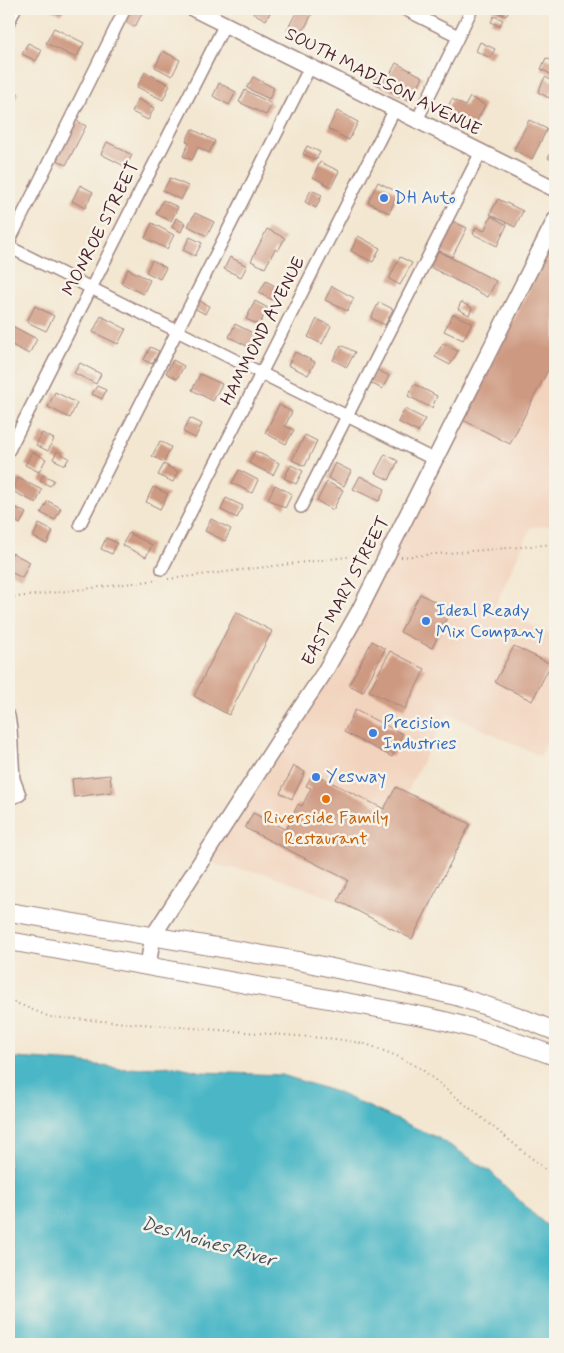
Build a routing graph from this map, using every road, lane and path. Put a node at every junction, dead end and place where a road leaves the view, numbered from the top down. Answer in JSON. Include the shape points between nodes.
{"nodes":[{"id":1,"x":15,"y":9,"type":"edge"},
{"id":2,"x":125,"y":9,"type":"edge"},
{"id":3,"x":194,"y":9,"type":"edge"},
{"id":4,"x":404,"y":9,"type":"edge"},
{"id":5,"x":472,"y":9,"type":"edge"},
{"id":6,"x":9,"y":22,"type":"edge"},
{"id":7,"x":224,"y":24,"type":"junction"},
{"id":8,"x":458,"y":36,"type":"junction"},
{"id":9,"x":310,"y":66,"type":"junction"},
{"id":10,"x":395,"y":110,"type":"junction"},
{"id":11,"x":417,"y":120,"type":"junction"},
{"id":12,"x":481,"y":152,"type":"junction"},
{"id":13,"x":555,"y":189,"type":"edge"},
{"id":14,"x":555,"y":220,"type":"edge"},
{"id":15,"x":9,"y":242,"type":"edge"},
{"id":16,"x":9,"y":247,"type":"edge"},
{"id":17,"x":91,"y":288,"type":"junction"},
{"id":18,"x":177,"y":331,"type":"junction"},
{"id":19,"x":262,"y":373,"type":"junction"},
{"id":20,"x":347,"y":416,"type":"junction"},
{"id":21,"x":9,"y":450,"type":"edge"},
{"id":22,"x":435,"y":460,"type":"junction"},
{"id":23,"x":300,"y":507,"type":"dead end"},
{"id":24,"x":80,"y":524,"type":"dead end"},
{"id":25,"x":555,"y":544,"type":"edge"},
{"id":26,"x":386,"y":558,"type":"junction"},
{"id":27,"x":162,"y":569,"type":"dead end"},
{"id":28,"x":9,"y":598,"type":"edge"},
{"id":29,"x":9,"y":716,"type":"edge"},
{"id":30,"x":9,"y":799,"type":"edge"},
{"id":31,"x":9,"y":912,"type":"edge"},
{"id":32,"x":153,"y":936,"type":"junction"},
{"id":33,"x":9,"y":941,"type":"edge"},
{"id":34,"x":148,"y":966,"type":"junction"},
{"id":35,"x":9,"y":1000,"type":"edge"},
{"id":36,"x":555,"y":1031,"type":"edge"},
{"id":37,"x":555,"y":1056,"type":"edge"},
{"id":38,"x":555,"y":1178,"type":"edge"}],
"edges":[{"from":1,"to":6,"type":"street"},
{"from":2,"to":15,"type":"street"},
{"from":3,"to":7,"type":"main road","name":"SOUTH MADISON AVENUE"},
{"from":4,"to":8,"type":"street"},
{"from":5,"to":8,"type":"street"},
{"from":7,"to":9,"type":"main road","name":"SOUTH MADISON AVENUE"},
{"from":7,"to":17,"type":"street","name":"MONROE STREET"},
{"from":8,"to":11,"type":"street"},
{"from":9,"to":10,"type":"main road","name":"SOUTH MADISON AVENUE"},
{"from":9,"to":18,"type":"street"},
{"from":10,"to":11,"type":"main road","name":"SOUTH MADISON AVENUE"},
{"from":10,"to":19,"type":"street","name":"HAMMOND AVENUE"},
{"from":11,"to":12,"type":"main road","name":"SOUTH MADISON AVENUE"},
{"from":12,"to":13,"type":"main road","name":"SOUTH MADISON AVENUE"},
{"from":12,"to":20,"type":"street"},
{"from":14,"to":22,"type":"main road","name":"EAST MARY STREET"},
{"from":16,"to":17,"type":"street"},
{"from":17,"to":18,"type":"street"},
{"from":17,"to":21,"type":"street","name":"MONROE STREET"},
{"from":18,"to":19,"type":"street"},
{"from":18,"to":24,"type":"street"},
{"from":19,"to":20,"type":"street"},
{"from":19,"to":27,"type":"street","name":"HAMMOND AVENUE"},
{"from":20,"to":22,"type":"street"},
{"from":20,"to":23,"type":"street"},
{"from":22,"to":26,"type":"main road","name":"EAST MARY STREET"},
{"from":25,"to":26,"type":"path"},
{"from":26,"to":28,"type":"path","via":[[368,554]]},
{"from":26,"to":32,"type":"main road","name":"EAST MARY STREET","via":[[324,673]]},
{"from":29,"to":30,"type":"street","via":[[14,779],[20,795]]},
{"from":31,"to":32,"type":"highway"},
{"from":32,"to":34,"type":"main road","name":"EAST MARY STREET"},
{"from":32,"to":36,"type":"highway","via":[[394,980],[456,996]]},
{"from":33,"to":34,"type":"highway"},
{"from":34,"to":37,"type":"highway","via":[[458,1023]]},
{"from":35,"to":38,"type":"path","via":[[50,1017],[336,1038],[366,1044],[420,1068]]}]}
